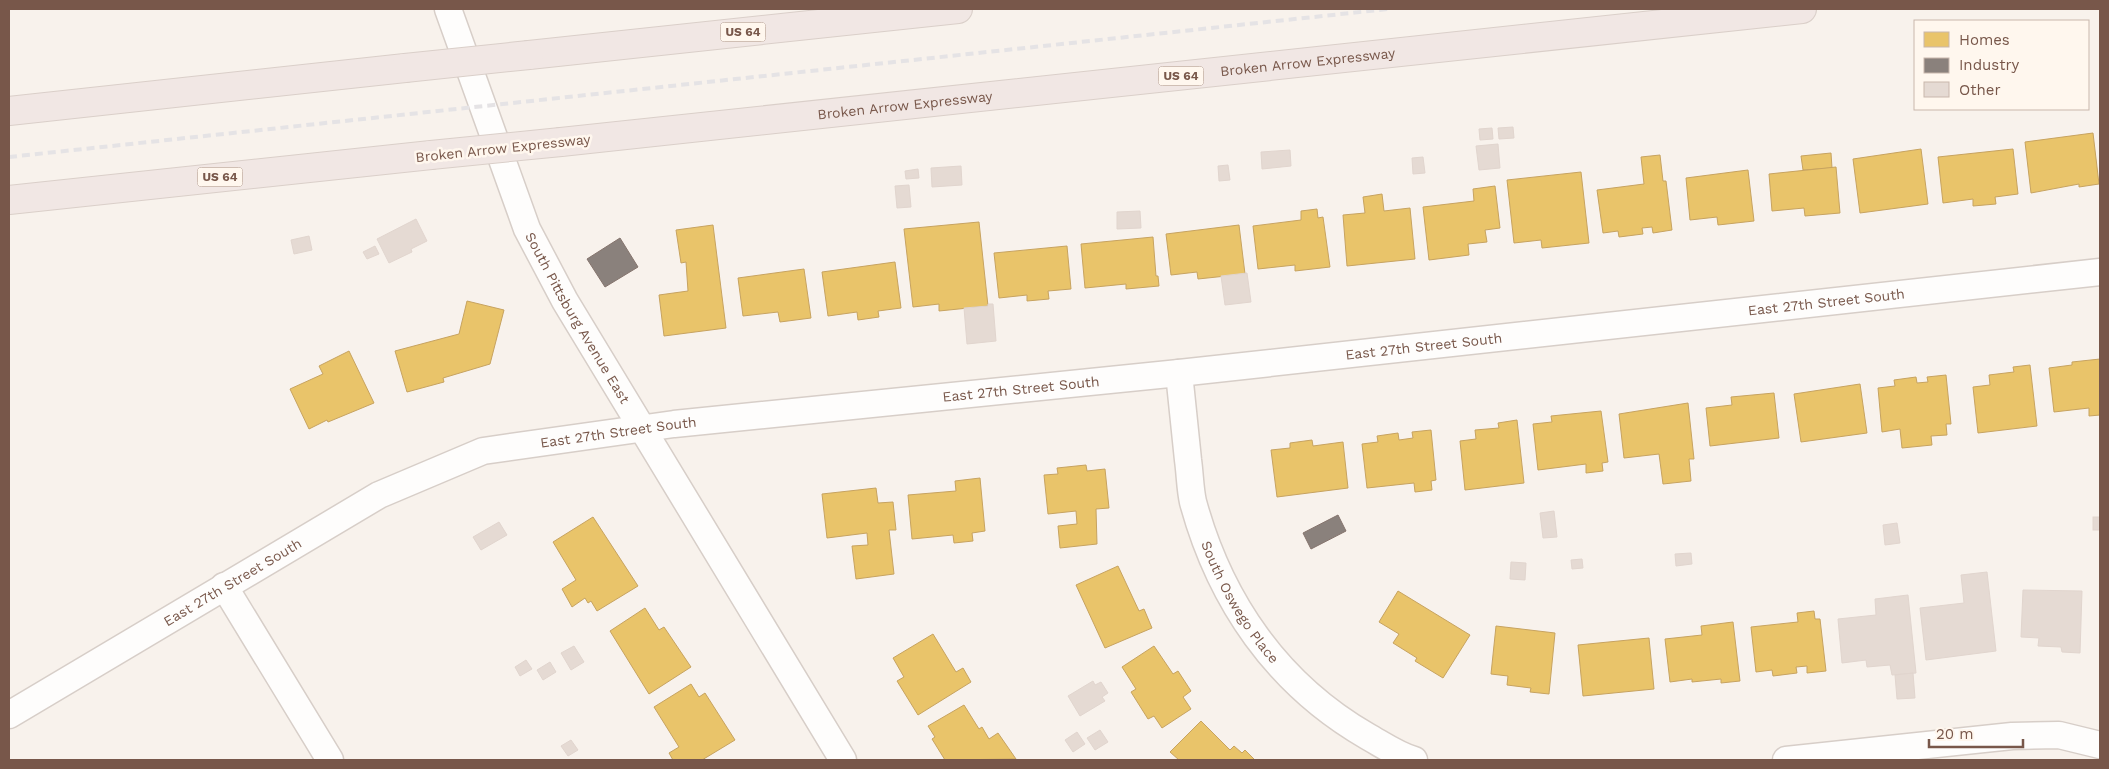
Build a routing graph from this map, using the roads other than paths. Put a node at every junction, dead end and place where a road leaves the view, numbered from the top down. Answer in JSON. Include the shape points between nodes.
{"nodes":[{"id":1,"x":448,"y":9,"type":"edge"},
{"id":2,"x":958,"y":9,"type":"edge"},
{"id":3,"x":1802,"y":9,"type":"edge"},
{"id":4,"x":9,"y":111,"type":"edge"},
{"id":5,"x":9,"y":200,"type":"edge"},
{"id":6,"x":2100,"y":272,"type":"edge"},
{"id":7,"x":1179,"y":373,"type":"junction"},
{"id":8,"x":642,"y":428,"type":"junction"},
{"id":9,"x":224,"y":586,"type":"junction"},
{"id":10,"x":9,"y":715,"type":"edge"},
{"id":11,"x":2100,"y":745,"type":"edge"},
{"id":12,"x":330,"y":760,"type":"edge"},
{"id":13,"x":843,"y":760,"type":"edge"},
{"id":14,"x":1414,"y":760,"type":"edge"},
{"id":15,"x":1786,"y":760,"type":"edge"}],
"edges":[{"from":1,"to":8,"type":"street","name":"South Pittsburg Avenue East","via":[[527,229],[565,301]]},
{"from":2,"to":4,"type":"highway","number":"US 64","bridge":true},
{"from":3,"to":5,"type":"highway","name":"Broken Arrow Expressway","number":"US 64","bridge":true},
{"from":6,"to":7,"type":"street","name":"East 27th Street South"},
{"from":7,"to":8,"type":"street","name":"East 27th Street South"},
{"from":7,"to":14,"type":"street","name":"South Oswego Place","via":[[1192,500],[1210,555],[1236,606],[1264,650],[1300,687],[1340,721]]},
{"from":8,"to":9,"type":"street","name":"East 27th Street South","via":[[484,451],[379,495]]},
{"from":8,"to":13,"type":"street","name":"South Pittsburg Avenue East"},
{"from":9,"to":10,"type":"street","name":"East 27th Street South"},
{"from":9,"to":12,"type":"street"},
{"from":11,"to":15,"type":"street","via":[[2059,735],[2012,736]]}]}
